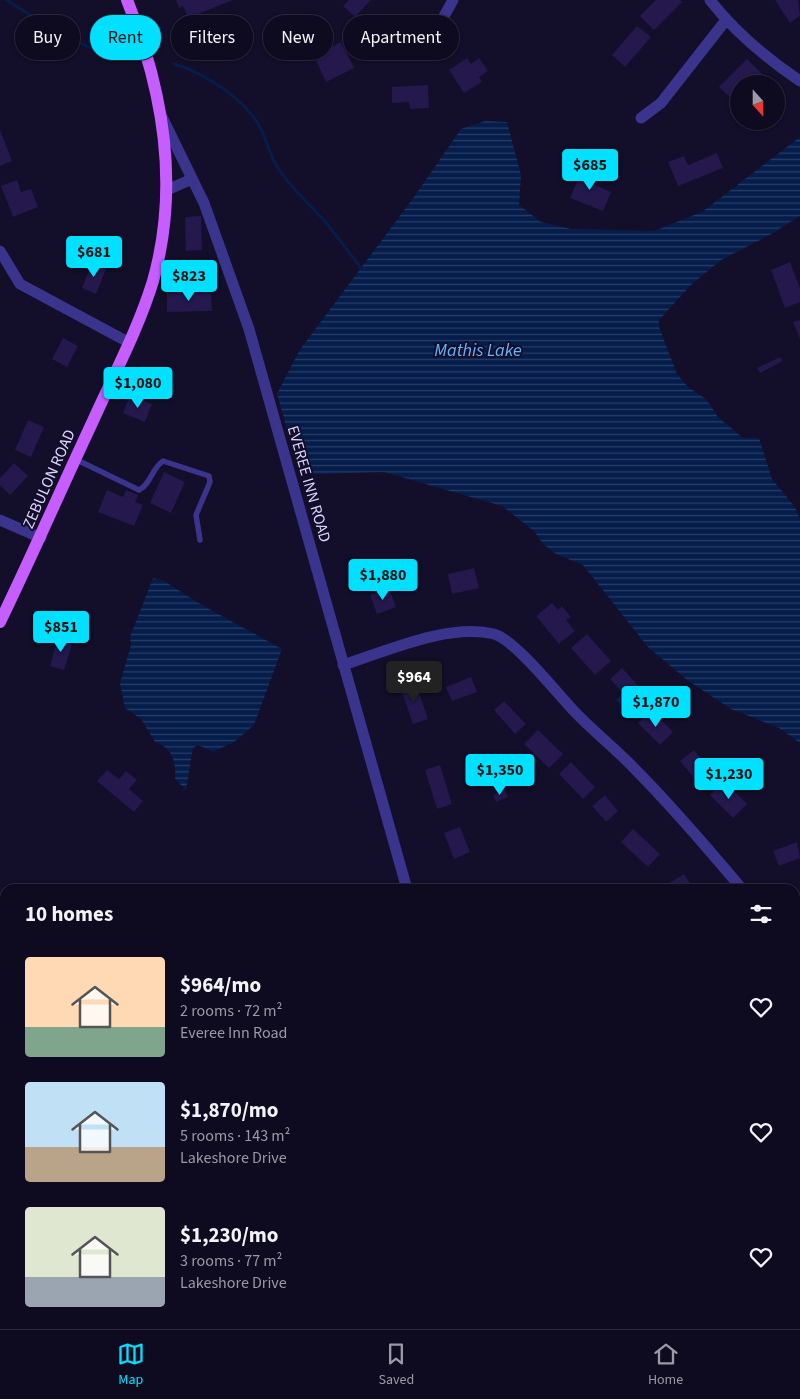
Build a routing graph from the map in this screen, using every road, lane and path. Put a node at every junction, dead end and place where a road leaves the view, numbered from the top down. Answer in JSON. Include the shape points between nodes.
{"nodes":[{"id":1,"x":127,"y":0,"type":"edge"},
{"id":2,"x":453,"y":0,"type":"edge"},
{"id":3,"x":710,"y":0,"type":"edge"},
{"id":4,"x":445,"y":15,"type":"edge"},
{"id":5,"x":726,"y":20,"type":"junction"},
{"id":6,"x":800,"y":81,"type":"edge"},
{"id":7,"x":160,"y":113,"type":"junction"},
{"id":8,"x":641,"y":118,"type":"dead end"},
{"id":9,"x":192,"y":179,"type":"junction"},
{"id":10,"x":167,"y":190,"type":"junction"},
{"id":11,"x":0,"y":251,"type":"edge"},
{"id":12,"x":128,"y":342,"type":"junction"},
{"id":13,"x":75,"y":459,"type":"junction"},
{"id":14,"x":0,"y":520,"type":"edge"},
{"id":15,"x":41,"y":538,"type":"junction"},
{"id":16,"x":200,"y":540,"type":"dead end"},
{"id":17,"x":0,"y":622,"type":"edge"},
{"id":18,"x":343,"y":665,"type":"junction"},
{"id":19,"x":406,"y":884,"type":"edge"},
{"id":20,"x":738,"y":884,"type":"edge"}],
"edges":[{"from":1,"to":7,"type":"main road","name":"ZEBULON ROAD","via":[[151,67]]},
{"from":2,"to":4,"type":"street"},
{"from":3,"to":5,"type":"street"},
{"from":5,"to":6,"type":"street","via":[[772,62]]},
{"from":5,"to":8,"type":"street","via":[[661,103]]},
{"from":7,"to":9,"type":"street","name":"EVEREE INN ROAD"},
{"from":7,"to":10,"type":"main road","name":"ZEBULON ROAD"},
{"from":9,"to":10,"type":"street"},
{"from":9,"to":18,"type":"street","name":"EVEREE INN ROAD","via":[[204,203],[249,329]]},
{"from":10,"to":12,"type":"main road","name":"ZEBULON ROAD","via":[[154,274],[146,302]]},
{"from":11,"to":12,"type":"street","via":[[20,284]]},
{"from":12,"to":13,"type":"main road","name":"ZEBULON ROAD"},
{"from":13,"to":15,"type":"main road","name":"ZEBULON ROAD"},
{"from":13,"to":16,"type":"lane","via":[[139,490],[145,487],[156,465],[163,461],[209,476],[210,482],[196,515]]},
{"from":14,"to":15,"type":"street"},
{"from":15,"to":17,"type":"main road","name":"ZEBULON ROAD"},
{"from":18,"to":19,"type":"street","name":"EVEREE INN ROAD"},
{"from":18,"to":20,"type":"street","via":[[430,637],[471,632],[495,635],[511,643],[574,711],[630,764]]}]}
